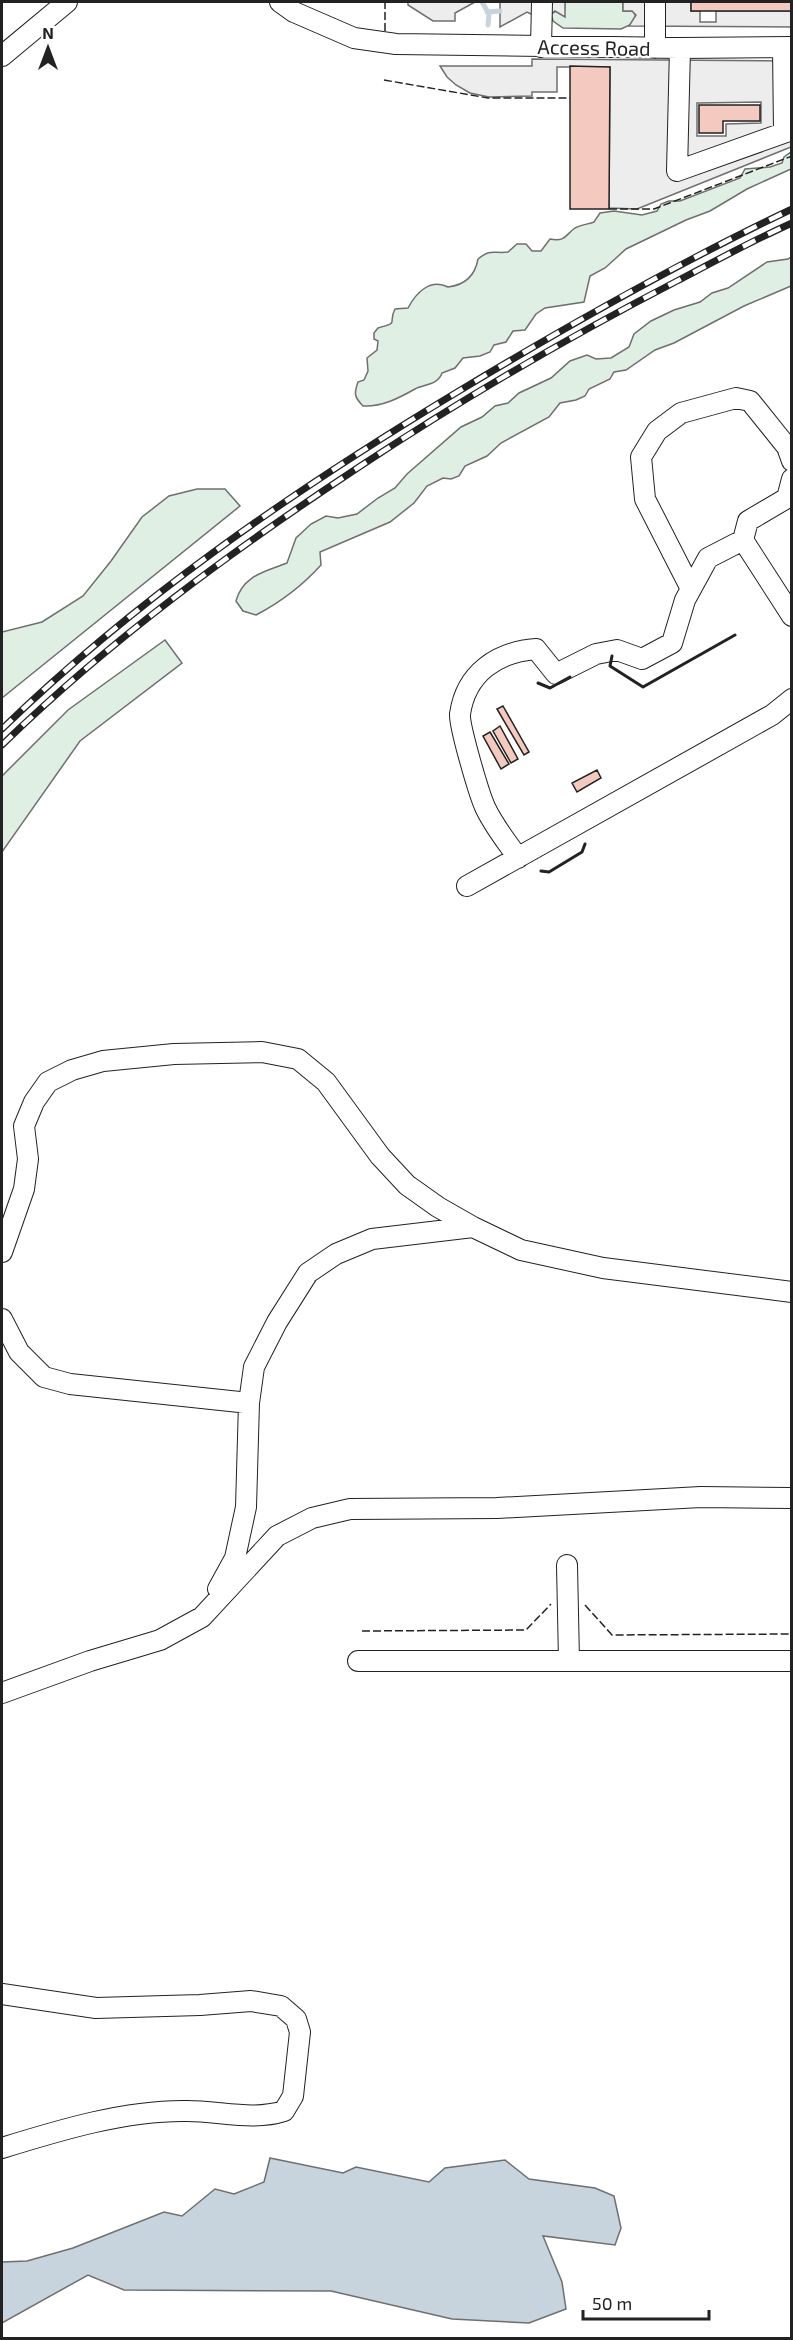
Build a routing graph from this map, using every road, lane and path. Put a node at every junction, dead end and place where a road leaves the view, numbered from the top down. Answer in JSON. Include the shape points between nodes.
{"nodes":[{"id":1,"x":67,"y":2,"type":"edge"},
{"id":2,"x":280,"y":2,"type":"edge"},
{"id":3,"x":542,"y":2,"type":"edge"},
{"id":4,"x":655,"y":2,"type":"edge"},
{"id":5,"x":541,"y":46,"type":"junction"},
{"id":6,"x":787,"y":47,"type":"edge"},
{"id":7,"x":655,"y":48,"type":"junction"},
{"id":8,"x":680,"y":48,"type":"junction"},
{"id":9,"x":2,"y":56,"type":"edge"},
{"id":10,"x":788,"y":131,"type":"edge"},
{"id":11,"x":792,"y":460,"type":"edge"},
{"id":12,"x":792,"y":479,"type":"edge"},
{"id":13,"x":743,"y":540,"type":"junction"},
{"id":14,"x":691,"y":589,"type":"junction"},
{"id":15,"x":792,"y":616,"type":"edge"},
{"id":16,"x":792,"y":699,"type":"edge"},
{"id":17,"x":518,"y":858,"type":"junction"},
{"id":18,"x":467,"y":886,"type":"dead end"},
{"id":19,"x":473,"y":1227,"type":"junction"},
{"id":20,"x":2,"y":1252,"type":"edge"},
{"id":21,"x":792,"y":1292,"type":"edge"},
{"id":22,"x":2,"y":1318,"type":"edge"},
{"id":23,"x":249,"y":1402,"type":"junction"},
{"id":24,"x":792,"y":1498,"type":"edge"},
{"id":25,"x":567,"y":1565,"type":"dead end"},
{"id":26,"x":202,"y":1617,"type":"junction"},
{"id":27,"x":358,"y":1661,"type":"dead end"},
{"id":28,"x":569,"y":1661,"type":"junction"},
{"id":29,"x":792,"y":1661,"type":"edge"},
{"id":30,"x":2,"y":1693,"type":"edge"},
{"id":31,"x":2,"y":1994,"type":"edge"},
{"id":32,"x":2,"y":2148,"type":"edge"}],
"edges":[{"from":1,"to":9,"type":"street"},
{"from":2,"to":5,"type":"street","name":"Access Road","via":[[354,38],[396,44]]},
{"from":3,"to":5,"type":"street"},
{"from":4,"to":7,"type":"street"},
{"from":5,"to":7,"type":"street","name":"Access Road"},
{"from":6,"to":8,"type":"street","name":"Access Road"},
{"from":6,"to":10,"type":"street"},
{"from":7,"to":8,"type":"street","name":"Access Road"},
{"from":8,"to":10,"type":"street","via":[[677,171]]},
{"from":11,"to":14,"type":"street","via":[[787,447],[750,401],[736,398],[681,413],[657,431],[641,457],[645,499]]},
{"from":12,"to":13,"type":"street","via":[[787,498],[748,521]]},
{"from":13,"to":14,"type":"street","via":[[708,558]]},
{"from":13,"to":15,"type":"street"},
{"from":14,"to":17,"type":"street","via":[[672,643],[642,659],[617,650],[596,654],[556,674],[536,649],[515,650],[476,675],[460,717],[486,808]]},
{"from":16,"to":17,"type":"street","via":[[772,716]]},
{"from":17,"to":18,"type":"street"},
{"from":19,"to":20,"type":"street","via":[[407,1185],[380,1156],[326,1082],[298,1059],[262,1052],[174,1054],[103,1060],[48,1082],[24,1126],[28,1159],[24,1189]]},
{"from":19,"to":21,"type":"street","via":[[521,1250],[603,1268]]},
{"from":19,"to":23,"type":"street","via":[[372,1239],[336,1254],[308,1273],[276,1322],[254,1367]]},
{"from":22,"to":23,"type":"street","via":[[19,1352],[44,1377],[70,1384]]},
{"from":23,"to":26,"type":"street","via":[[246,1508],[238,1548]]},
{"from":24,"to":26,"type":"street","via":[[701,1497],[497,1508],[350,1509],[312,1518],[277,1536]]},
{"from":25,"to":28,"type":"street"},
{"from":26,"to":30,"type":"street","via":[[160,1640]]},
{"from":27,"to":28,"type":"street"},
{"from":28,"to":29,"type":"street"},
{"from":31,"to":32,"type":"street","via":[[96,2008],[251,2001],[281,2006],[296,2019],[300,2032],[293,2096],[284,2112],[270,2116],[187,2111],[128,2116],[56,2131]]}]}
